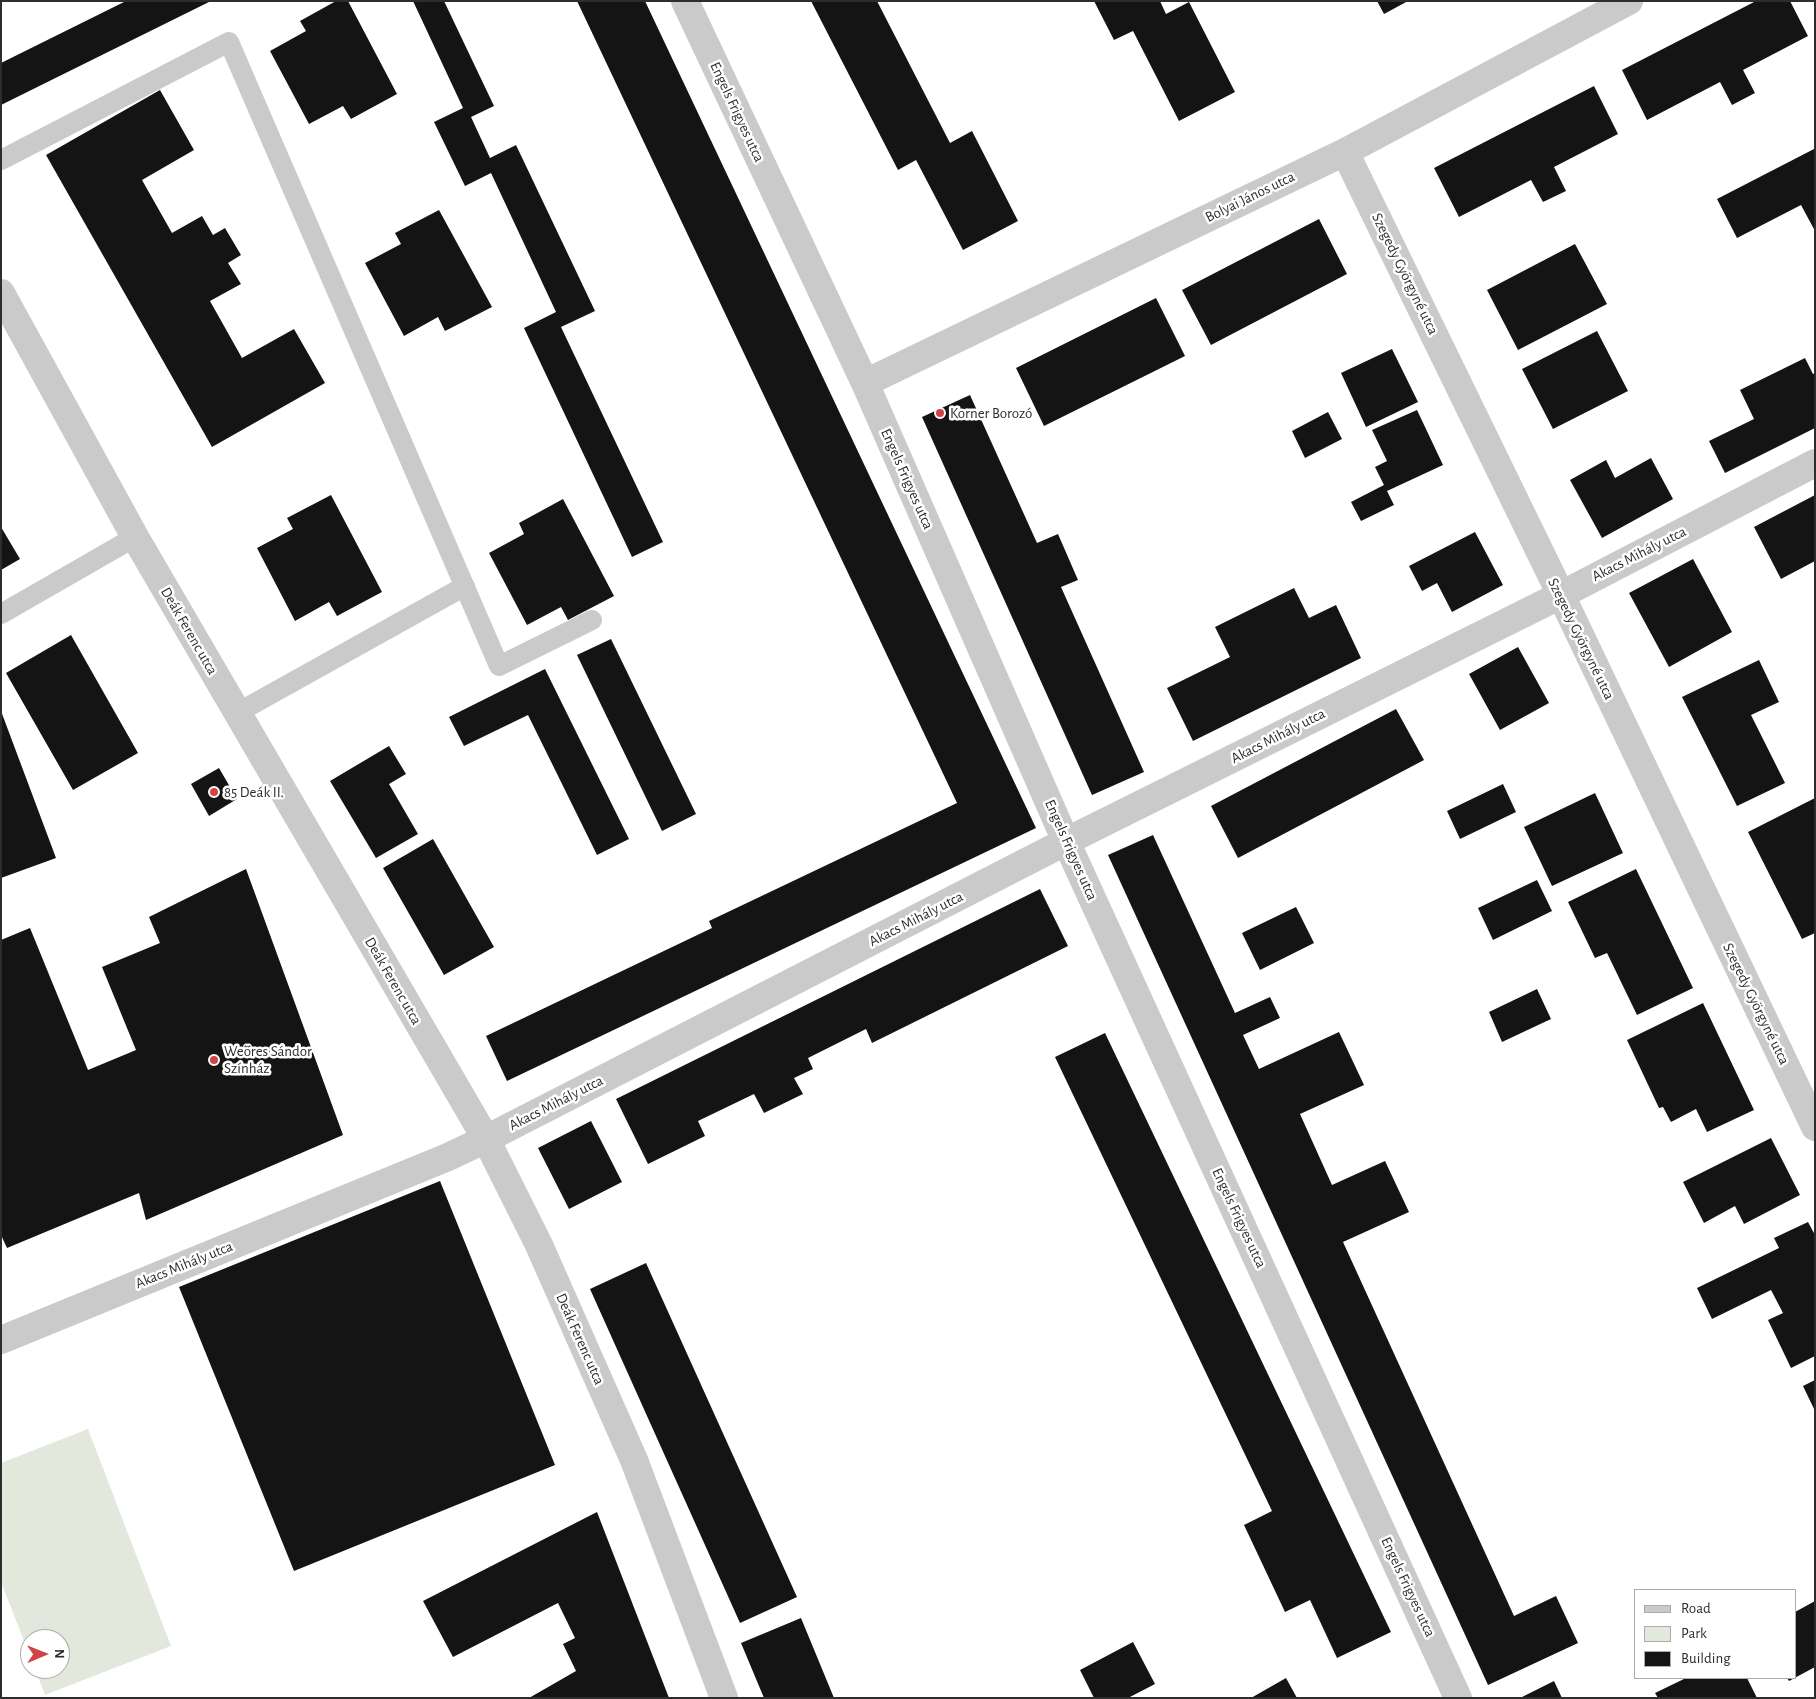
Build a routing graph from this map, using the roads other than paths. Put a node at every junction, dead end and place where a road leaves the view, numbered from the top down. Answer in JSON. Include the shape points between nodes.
{"nodes":[{"id":1,"x":685,"y":1,"type":"edge"},
{"id":2,"x":1629,"y":1,"type":"edge"},
{"id":3,"x":1345,"y":152,"type":"junction"},
{"id":4,"x":1,"y":160,"type":"edge"},
{"id":5,"x":1,"y":294,"type":"edge"},
{"id":6,"x":865,"y":383,"type":"junction"},
{"id":7,"x":1815,"y":463,"type":"edge"},
{"id":8,"x":135,"y":537,"type":"junction"},
{"id":9,"x":465,"y":586,"type":"junction"},
{"id":10,"x":1561,"y":595,"type":"junction"},
{"id":11,"x":1,"y":614,"type":"edge"},
{"id":12,"x":592,"y":620,"type":"dead end"},
{"id":13,"x":238,"y":713,"type":"junction"},
{"id":14,"x":1066,"y":842,"type":"junction"},
{"id":15,"x":1815,"y":1127,"type":"edge"},
{"id":16,"x":486,"y":1139,"type":"junction"},
{"id":17,"x":1,"y":1340,"type":"edge"},
{"id":18,"x":724,"y":1698,"type":"edge"},
{"id":19,"x":1458,"y":1698,"type":"edge"}],
"edges":[{"from":1,"to":6,"type":"street","name":"Engels Frigyes utca"},
{"from":2,"to":3,"type":"street","name":"Bolyai János utca"},
{"from":3,"to":6,"type":"street","name":"Bolyai János utca"},
{"from":3,"to":10,"type":"street","name":"Szegedy Györgyné utca"},
{"from":4,"to":9,"type":"lane","via":[[229,42]]},
{"from":5,"to":8,"type":"street","name":"Deák Ferenc utca"},
{"from":6,"to":14,"type":"street","name":"Engels Frigyes utca"},
{"from":7,"to":10,"type":"street","name":"Akacs Mihály utca"},
{"from":8,"to":11,"type":"lane"},
{"from":8,"to":13,"type":"street","name":"Deák Ferenc utca"},
{"from":9,"to":12,"type":"lane","via":[[499,666]]},
{"from":9,"to":13,"type":"lane"},
{"from":10,"to":14,"type":"street","name":"Akacs Mihály utca"},
{"from":10,"to":15,"type":"street","name":"Szegedy Györgyné utca"},
{"from":13,"to":16,"type":"street","name":"Deák Ferenc utca"},
{"from":14,"to":16,"type":"street","name":"Akacs Mihály utca"},
{"from":14,"to":19,"type":"street","name":"Engels Frigyes utca"},
{"from":16,"to":17,"type":"street","name":"Akacs Mihály utca"},
{"from":16,"to":18,"type":"street","name":"Deák Ferenc utca","via":[[538,1245],[634,1460]]}]}
